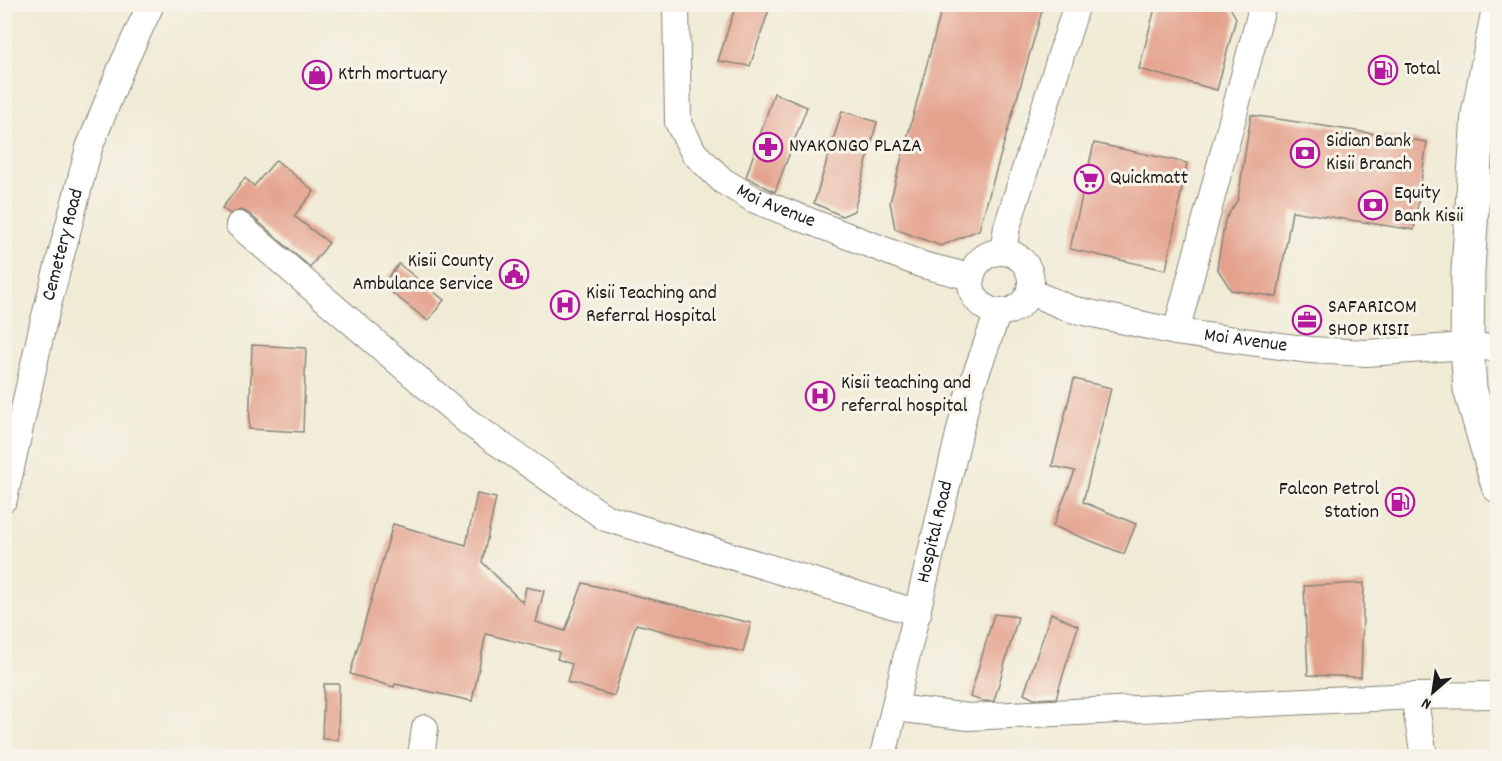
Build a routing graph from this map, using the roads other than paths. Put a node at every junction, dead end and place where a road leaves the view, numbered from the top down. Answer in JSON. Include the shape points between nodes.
{"nodes":[{"id":1,"x":676,"y":4,"type":"edge"},
{"id":2,"x":1077,"y":4,"type":"edge"},
{"id":3,"x":1263,"y":4,"type":"edge"},
{"id":4,"x":153,"y":7,"type":"edge"},
{"id":5,"x":1497,"y":11,"type":"edge"},
{"id":6,"x":239,"y":225,"type":"dead end"},
{"id":7,"x":1003,"y":252,"type":"junction"},
{"id":8,"x":971,"y":277,"type":"junction"},
{"id":9,"x":1030,"y":292,"type":"junction"},
{"id":10,"x":998,"y":312,"type":"junction"},
{"id":11,"x":1176,"y":332,"type":"junction"},
{"id":12,"x":1482,"y":347,"type":"edge"},
{"id":13,"x":1497,"y":486,"type":"edge"},
{"id":14,"x":4,"y":499,"type":"edge"},
{"id":15,"x":918,"y":613,"type":"junction"},
{"id":16,"x":1497,"y":694,"type":"edge"},
{"id":17,"x":1414,"y":696,"type":"junction"},
{"id":18,"x":896,"y":708,"type":"junction"},
{"id":19,"x":425,"y":728,"type":"dead end"},
{"id":20,"x":421,"y":756,"type":"edge"},
{"id":21,"x":883,"y":756,"type":"edge"},
{"id":22,"x":1424,"y":756,"type":"edge"}],
"edges":[{"from":1,"to":8,"type":"street","name":"Moi Avenue","via":[[678,122],[694,153],[723,181],[755,200],[923,265]]},
{"from":2,"to":7,"type":"street","via":[[1007,227]]},
{"from":3,"to":11,"type":"street"},
{"from":4,"to":14,"type":"street","name":"Cemetery Road","via":[[120,71],[89,147],[43,324]]},
{"from":5,"to":12,"type":"highway","via":[[1478,114],[1468,270]]},
{"from":6,"to":15,"type":"street","via":[[468,422],[606,518]]},
{"from":7,"to":8,"type":"street","via":[[988,254],[980,260]]},
{"from":7,"to":9,"type":"street","via":[[1025,263]]},
{"from":8,"to":10,"type":"street","via":[[974,296],[980,304]]},
{"from":9,"to":10,"type":"street","via":[[1017,307]]},
{"from":9,"to":11,"type":"street","name":"Moi Avenue","via":[[1071,309]]},
{"from":10,"to":15,"type":"street","name":"Hospital Road","via":[[968,396]]},
{"from":11,"to":12,"type":"street","name":"Moi Avenue","via":[[1310,350],[1367,353]]},
{"from":12,"to":13,"type":"highway","via":[[1470,390]]},
{"from":15,"to":18,"type":"street","name":"Hospital Road"},
{"from":16,"to":17,"type":"street"},
{"from":17,"to":18,"type":"street","via":[[969,717]]},
{"from":17,"to":22,"type":"street"},
{"from":18,"to":21,"type":"street","name":"Hospital Road"},
{"from":19,"to":20,"type":"street"}]}
